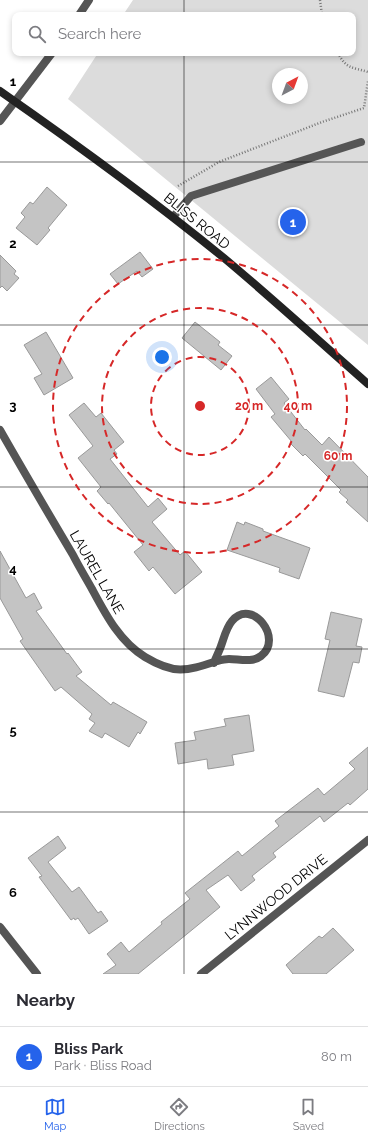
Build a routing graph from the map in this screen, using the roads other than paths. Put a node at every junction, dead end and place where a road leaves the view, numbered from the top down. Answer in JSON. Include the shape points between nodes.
{"nodes":[{"id":1,"x":90,"y":0,"type":"edge"},
{"id":2,"x":81,"y":12,"type":"edge"},
{"id":3,"x":50,"y":56,"type":"edge"},
{"id":4,"x":0,"y":91,"type":"edge"},
{"id":5,"x":15,"y":101,"type":"junction"},
{"id":6,"x":0,"y":121,"type":"edge"},
{"id":7,"x":361,"y":142,"type":"dead end"},
{"id":8,"x":173,"y":218,"type":"junction"},
{"id":9,"x":368,"y":384,"type":"edge"},
{"id":10,"x":0,"y":430,"type":"edge"},
{"id":11,"x":214,"y":662,"type":"junction"},
{"id":12,"x":368,"y":840,"type":"edge"},
{"id":13,"x":0,"y":927,"type":"edge"},
{"id":14,"x":37,"y":974,"type":"edge"},
{"id":15,"x":201,"y":974,"type":"edge"}],
"edges":[{"from":1,"to":2,"type":"street"},
{"from":3,"to":5,"type":"street"},
{"from":4,"to":5,"type":"main road","name":"BLISS ROAD"},
{"from":5,"to":6,"type":"street"},
{"from":5,"to":8,"type":"main road","name":"BLISS ROAD"},
{"from":7,"to":8,"type":"street","via":[[191,196]]},
{"from":8,"to":9,"type":"main road","name":"BLISS ROAD","via":[[224,258]]},
{"from":10,"to":11,"type":"street","name":"LAUREL LANE","via":[[115,630],[141,655],[172,670],[190,670]]},
{"from":11,"to":11,"type":"street","name":"LAUREL LANE","via":[[233,620],[248,614],[263,623],[269,638],[262,655],[246,660],[228,659]]},
{"from":12,"to":15,"type":"street","name":"LYNNWOOD DRIVE"},
{"from":13,"to":14,"type":"street"}]}
